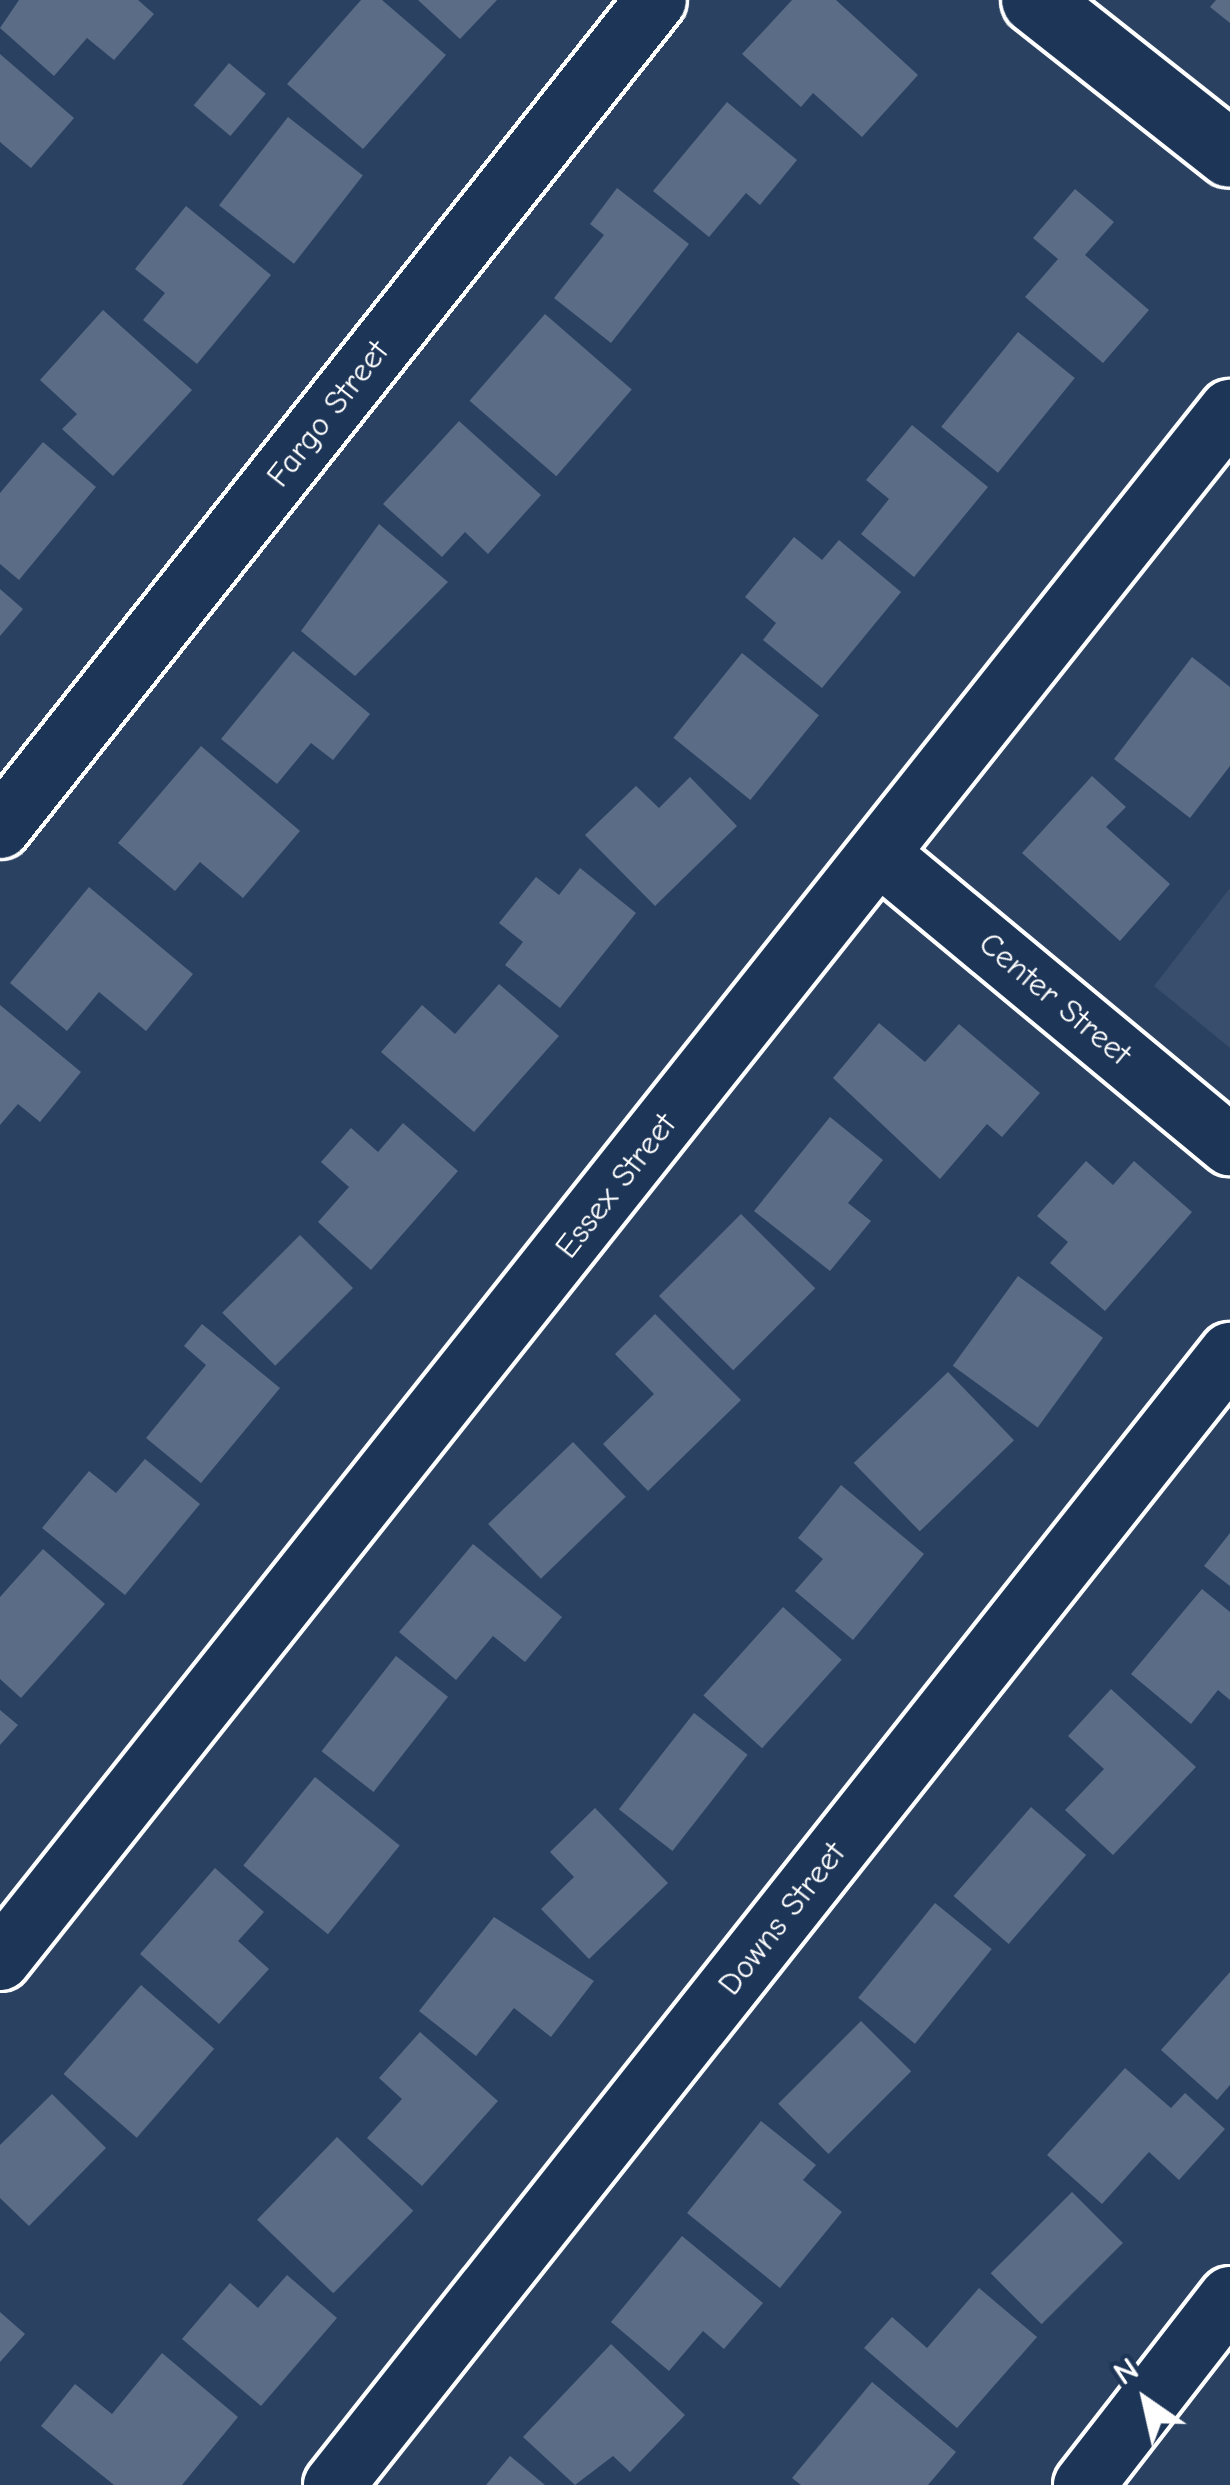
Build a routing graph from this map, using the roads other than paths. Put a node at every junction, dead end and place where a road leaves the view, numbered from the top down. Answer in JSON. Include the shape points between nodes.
{"nodes":[{"id":1,"x":656,"y":0,"type":"edge"},
{"id":2,"x":1036,"y":0,"type":"edge"},
{"id":3,"x":1230,"y":154,"type":"edge"},
{"id":4,"x":1230,"y":410,"type":"edge"},
{"id":5,"x":0,"y":829,"type":"edge"},
{"id":6,"x":879,"y":854,"type":"junction"},
{"id":7,"x":1230,"y":1145,"type":"edge"},
{"id":8,"x":1230,"y":1353,"type":"edge"},
{"id":9,"x":0,"y":1960,"type":"edge"},
{"id":10,"x":1230,"y":2297,"type":"edge"},
{"id":11,"x":334,"y":2485,"type":"edge"},
{"id":12,"x":1084,"y":2485,"type":"edge"}],
"edges":[{"from":1,"to":5,"type":"street","name":"Fargo Street"},
{"from":2,"to":3,"type":"main road"},
{"from":4,"to":6,"type":"street","name":"Essex Street"},
{"from":6,"to":7,"type":"street","name":"Center Street"},
{"from":6,"to":9,"type":"street","name":"Essex Street"},
{"from":8,"to":11,"type":"street","name":"Downs Street"},
{"from":10,"to":12,"type":"street"}]}
